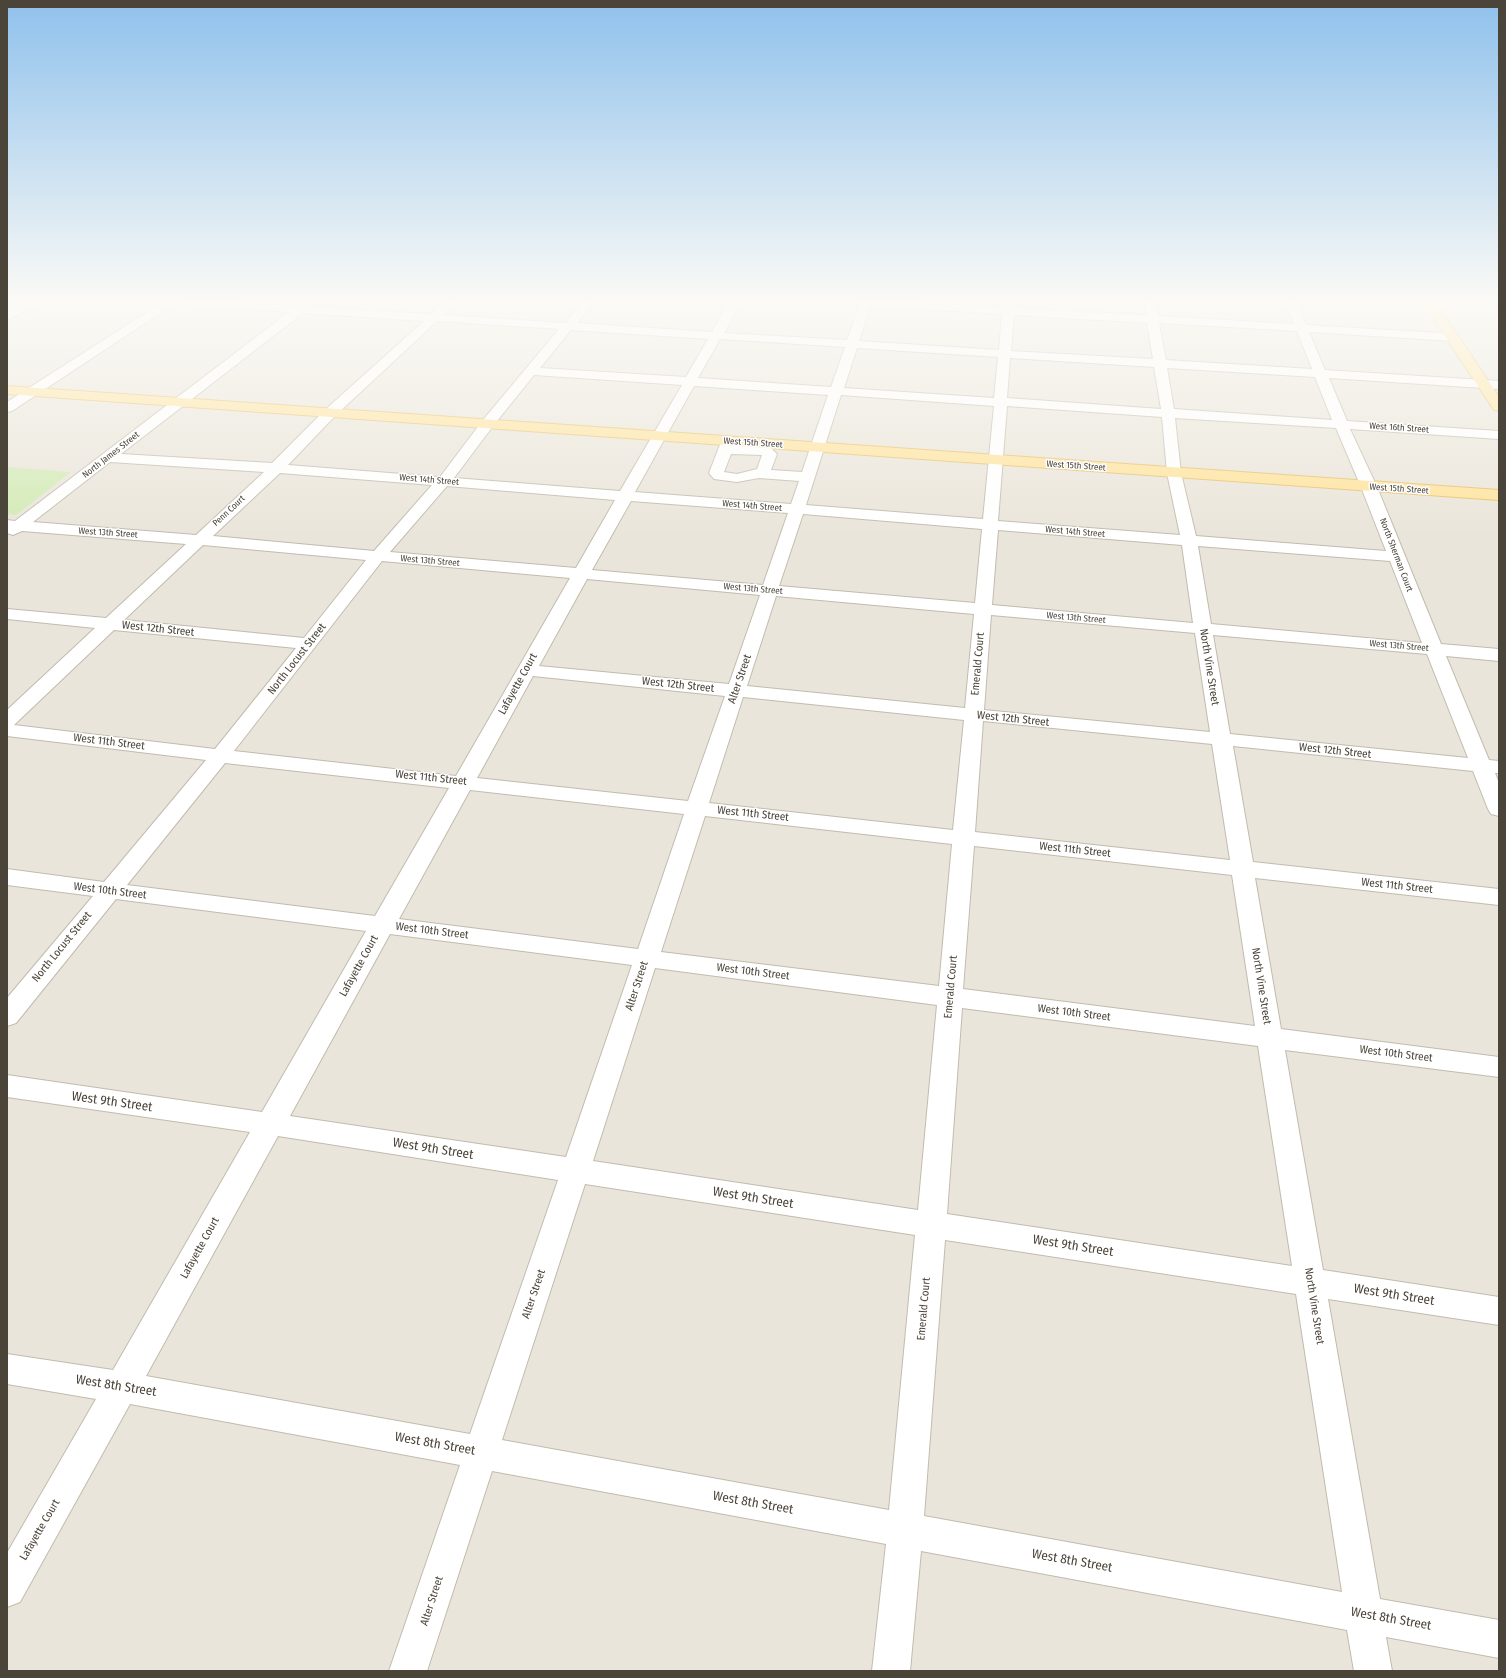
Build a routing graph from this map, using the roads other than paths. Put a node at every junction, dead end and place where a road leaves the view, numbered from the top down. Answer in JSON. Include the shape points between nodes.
{"nodes":[{"id":1,"x":50,"y":380,"type":"edge"},
{"id":2,"x":207,"y":380,"type":"edge"},
{"id":3,"x":366,"y":380,"type":"edge"},
{"id":4,"x":524,"y":380,"type":"edge"},
{"id":5,"x":690,"y":380,"type":"edge"},
{"id":6,"x":695,"y":380,"type":"edge"},
{"id":7,"x":840,"y":380,"type":"edge"},
{"id":8,"x":1002,"y":380,"type":"edge"},
{"id":9,"x":1163,"y":380,"type":"edge"},
{"id":10,"x":1323,"y":380,"type":"edge"},
{"id":11,"x":1429,"y":380,"type":"edge"},
{"id":12,"x":1482,"y":380,"type":"edge"},
{"id":13,"x":1484,"y":384,"type":"junction"},
{"id":14,"x":1499,"y":384,"type":"edge"},
{"id":15,"x":7,"y":390,"type":"edge"},
{"id":16,"x":837,"y":390,"type":"junction"},
{"id":17,"x":32,"y":392,"type":"junction"},
{"id":18,"x":180,"y":401,"type":"junction"},
{"id":19,"x":1000,"y":401,"type":"junction"},
{"id":20,"x":1499,"y":407,"type":"edge"},
{"id":21,"x":7,"y":408,"type":"edge"},
{"id":22,"x":331,"y":412,"type":"junction"},
{"id":23,"x":1168,"y":412,"type":"junction"},
{"id":24,"x":488,"y":423,"type":"junction"},
{"id":25,"x":1341,"y":424,"type":"junction"},
{"id":26,"x":1499,"y":435,"type":"edge"},
{"id":27,"x":659,"y":436,"type":"junction"},
{"id":28,"x":727,"y":445,"type":"junction"},
{"id":29,"x":819,"y":448,"type":"junction"},
{"id":30,"x":109,"y":458,"type":"junction"},
{"id":31,"x":995,"y":460,"type":"junction"},
{"id":32,"x":276,"y":468,"type":"junction"},
{"id":33,"x":1174,"y":473,"type":"junction"},
{"id":34,"x":762,"y":474,"type":"junction"},
{"id":35,"x":808,"y":477,"type":"junction"},
{"id":36,"x":443,"y":482,"type":"junction"},
{"id":37,"x":1369,"y":487,"type":"junction"},
{"id":38,"x":1499,"y":495,"type":"edge"},
{"id":39,"x":625,"y":496,"type":"junction"},
{"id":40,"x":797,"y":509,"type":"junction"},
{"id":41,"x":990,"y":525,"type":"junction"},
{"id":42,"x":11,"y":528,"type":"edge"},
{"id":43,"x":199,"y":540,"type":"junction"},
{"id":44,"x":1189,"y":541,"type":"junction"},
{"id":45,"x":378,"y":556,"type":"junction"},
{"id":46,"x":1396,"y":557,"type":"junction"},
{"id":47,"x":581,"y":574,"type":"junction"},
{"id":48,"x":770,"y":590,"type":"junction"},
{"id":49,"x":983,"y":609,"type":"junction"},
{"id":50,"x":7,"y":614,"type":"edge"},
{"id":51,"x":109,"y":625,"type":"junction"},
{"id":52,"x":1203,"y":629,"type":"junction"},
{"id":53,"x":309,"y":644,"type":"junction"},
{"id":54,"x":1434,"y":649,"type":"junction"},
{"id":55,"x":1499,"y":655,"type":"edge"},
{"id":56,"x":526,"y":670,"type":"junction"},
{"id":57,"x":736,"y":691,"type":"junction"},
{"id":58,"x":974,"y":715,"type":"junction"},
{"id":59,"x":7,"y":721,"type":"edge"},
{"id":60,"x":7,"y":730,"type":"edge"},
{"id":61,"x":1221,"y":739,"type":"junction"},
{"id":62,"x":220,"y":756,"type":"junction"},
{"id":63,"x":1490,"y":766,"type":"edge"},
{"id":64,"x":464,"y":781,"type":"junction"},
{"id":65,"x":697,"y":807,"type":"junction"},
{"id":66,"x":1499,"y":809,"type":"edge"},
{"id":67,"x":964,"y":837,"type":"junction"},
{"id":68,"x":1242,"y":868,"type":"junction"},
{"id":69,"x":7,"y":877,"type":"edge"},
{"id":70,"x":108,"y":891,"type":"junction"},
{"id":71,"x":1499,"y":897,"type":"edge"},
{"id":72,"x":383,"y":924,"type":"junction"},
{"id":73,"x":647,"y":958,"type":"junction"},
{"id":74,"x":950,"y":997,"type":"junction"},
{"id":75,"x":7,"y":1016,"type":"edge"},
{"id":76,"x":1270,"y":1038,"type":"junction"},
{"id":77,"x":1499,"y":1067,"type":"edge"},
{"id":78,"x":7,"y":1086,"type":"edge"},
{"id":79,"x":270,"y":1124,"type":"junction"},
{"id":80,"x":576,"y":1171,"type":"junction"},
{"id":81,"x":931,"y":1225,"type":"junction"},
{"id":82,"x":1310,"y":1282,"type":"junction"},
{"id":83,"x":1499,"y":1311,"type":"edge"},
{"id":84,"x":7,"y":1369,"type":"edge"},
{"id":85,"x":121,"y":1387,"type":"junction"},
{"id":86,"x":481,"y":1453,"type":"junction"},
{"id":87,"x":905,"y":1531,"type":"junction"},
{"id":88,"x":7,"y":1589,"type":"edge"},
{"id":89,"x":1364,"y":1614,"type":"junction"},
{"id":90,"x":1499,"y":1639,"type":"edge"},
{"id":91,"x":408,"y":1671,"type":"edge"},
{"id":92,"x":891,"y":1671,"type":"edge"},
{"id":93,"x":1373,"y":1671,"type":"edge"}],
"edges":[{"from":1,"to":17,"type":"street"},
{"from":2,"to":18,"type":"street","name":"North James Street"},
{"from":3,"to":22,"type":"street","name":"Penn Court"},
{"from":4,"to":24,"type":"street","name":"North Locust Street"},
{"from":5,"to":27,"type":"street","name":"Lafayette Court"},
{"from":6,"to":16,"type":"street","name":"West 16th Street"},
{"from":7,"to":16,"type":"street","name":"Alter Street"},
{"from":8,"to":19,"type":"street","name":"Emerald Court"},
{"from":9,"to":23,"type":"street","name":"North Vine Street"},
{"from":10,"to":25,"type":"street","name":"North Sherman Court"},
{"from":11,"to":13,"type":"street"},
{"from":12,"to":13,"type":"main road"},
{"from":13,"to":14,"type":"street"},
{"from":13,"to":20,"type":"main road"},
{"from":15,"to":17,"type":"main road","name":"West 15th Street"},
{"from":16,"to":19,"type":"street","name":"West 16th Street"},
{"from":16,"to":29,"type":"street","name":"Alter Street"},
{"from":17,"to":18,"type":"main road","name":"West 15th Street"},
{"from":17,"to":21,"type":"street"},
{"from":18,"to":22,"type":"main road","name":"West 15th Street"},
{"from":18,"to":30,"type":"street","name":"North James Street"},
{"from":19,"to":23,"type":"street","name":"West 16th Street"},
{"from":19,"to":31,"type":"street","name":"Emerald Court"},
{"from":22,"to":24,"type":"main road","name":"West 15th Street"},
{"from":22,"to":32,"type":"street","name":"Penn Court"},
{"from":23,"to":25,"type":"street","name":"West 16th Street"},
{"from":23,"to":33,"type":"street","name":"North Vine Street"},
{"from":24,"to":27,"type":"main road","name":"West 15th Street"},
{"from":24,"to":36,"type":"street","name":"North Locust Street"},
{"from":25,"to":26,"type":"street","name":"West 16th Street"},
{"from":25,"to":37,"type":"street","name":"North Sherman Court"},
{"from":27,"to":28,"type":"main road","name":"West 15th Street"},
{"from":27,"to":39,"type":"street","name":"Lafayette Court"},
{"from":28,"to":29,"type":"main road","name":"West 15th Street"},
{"from":28,"to":34,"type":"street","via":[[766,451],[770,454]]},
{"from":28,"to":34,"type":"street","via":[[716,473],[719,476],[737,478]]},
{"from":29,"to":31,"type":"main road","name":"West 15th Street"},
{"from":29,"to":35,"type":"street","name":"Alter Street"},
{"from":30,"to":32,"type":"street","name":"West 14th Street"},
{"from":30,"to":42,"type":"street","name":"North James Street"},
{"from":31,"to":33,"type":"main road","name":"West 15th Street"},
{"from":31,"to":41,"type":"street","name":"Emerald Court"},
{"from":32,"to":36,"type":"street","name":"West 14th Street"},
{"from":32,"to":43,"type":"street","name":"Penn Court"},
{"from":33,"to":37,"type":"main road","name":"West 15th Street"},
{"from":33,"to":44,"type":"street","name":"North Vine Street"},
{"from":34,"to":35,"type":"street"},
{"from":35,"to":40,"type":"street","name":"Alter Street"},
{"from":36,"to":39,"type":"street","name":"West 14th Street"},
{"from":36,"to":45,"type":"street","name":"North Locust Street"},
{"from":37,"to":38,"type":"main road","name":"West 15th Street"},
{"from":37,"to":46,"type":"street","name":"North Sherman Court"},
{"from":39,"to":40,"type":"street","name":"West 14th Street"},
{"from":39,"to":47,"type":"street","name":"Lafayette Court"},
{"from":40,"to":41,"type":"street","name":"West 14th Street"},
{"from":40,"to":48,"type":"street","name":"Alter Street"},
{"from":41,"to":44,"type":"street","name":"West 14th Street"},
{"from":41,"to":49,"type":"street","name":"Emerald Court"},
{"from":42,"to":43,"type":"street","name":"West 13th Street"},
{"from":43,"to":45,"type":"street","name":"West 13th Street"},
{"from":43,"to":51,"type":"street","name":"Penn Court"},
{"from":44,"to":46,"type":"street","name":"West 14th Street"},
{"from":44,"to":52,"type":"street","name":"North Vine Street"},
{"from":45,"to":47,"type":"street","name":"West 13th Street"},
{"from":45,"to":53,"type":"street","name":"North Locust Street"},
{"from":46,"to":54,"type":"street","name":"North Sherman Court"},
{"from":47,"to":48,"type":"street","name":"West 13th Street"},
{"from":47,"to":56,"type":"street","name":"Lafayette Court"},
{"from":48,"to":49,"type":"street","name":"West 13th Street"},
{"from":48,"to":57,"type":"street","name":"Alter Street"},
{"from":49,"to":52,"type":"street","name":"West 13th Street"},
{"from":49,"to":58,"type":"street","name":"Emerald Court"},
{"from":50,"to":51,"type":"street","name":"West 12th Street"},
{"from":51,"to":53,"type":"street","name":"West 12th Street"},
{"from":51,"to":59,"type":"street","name":"Penn Court"},
{"from":52,"to":54,"type":"street","name":"West 13th Street"},
{"from":52,"to":61,"type":"street","name":"North Vine Street"},
{"from":53,"to":62,"type":"street","name":"North Locust Street"},
{"from":54,"to":55,"type":"street","name":"West 13th Street"},
{"from":54,"to":63,"type":"street","name":"North Sherman Court"},
{"from":56,"to":57,"type":"street","name":"West 12th Street"},
{"from":56,"to":64,"type":"street","name":"Lafayette Court"},
{"from":57,"to":58,"type":"street","name":"West 12th Street"},
{"from":57,"to":65,"type":"street","name":"Alter Street"},
{"from":58,"to":61,"type":"street","name":"West 12th Street"},
{"from":58,"to":67,"type":"street","name":"Emerald Court"},
{"from":60,"to":62,"type":"street","name":"West 11th Street"},
{"from":61,"to":63,"type":"street","name":"West 12th Street"},
{"from":61,"to":68,"type":"street","name":"North Vine Street"},
{"from":62,"to":64,"type":"street","name":"West 11th Street"},
{"from":62,"to":70,"type":"street","name":"North Locust Street"},
{"from":63,"to":66,"type":"street","name":"North Sherman Court"},
{"from":64,"to":65,"type":"street","name":"West 11th Street"},
{"from":64,"to":72,"type":"street","name":"Lafayette Court"},
{"from":65,"to":67,"type":"street","name":"West 11th Street"},
{"from":65,"to":73,"type":"street","name":"Alter Street"},
{"from":67,"to":68,"type":"street","name":"West 11th Street"},
{"from":67,"to":74,"type":"street","name":"Emerald Court"},
{"from":68,"to":71,"type":"street","name":"West 11th Street"},
{"from":68,"to":76,"type":"street","name":"North Vine Street"},
{"from":69,"to":70,"type":"street","name":"West 10th Street"},
{"from":70,"to":72,"type":"street","name":"West 10th Street"},
{"from":70,"to":75,"type":"street","name":"North Locust Street"},
{"from":72,"to":73,"type":"street","name":"West 10th Street"},
{"from":72,"to":79,"type":"street","name":"Lafayette Court"},
{"from":73,"to":74,"type":"street","name":"West 10th Street"},
{"from":73,"to":80,"type":"street","name":"Alter Street"},
{"from":74,"to":76,"type":"street","name":"West 10th Street"},
{"from":74,"to":81,"type":"street","name":"Emerald Court"},
{"from":76,"to":77,"type":"street","name":"West 10th Street"},
{"from":76,"to":82,"type":"street","name":"North Vine Street"},
{"from":78,"to":79,"type":"street","name":"West 9th Street"},
{"from":79,"to":80,"type":"street","name":"West 9th Street"},
{"from":79,"to":85,"type":"street","name":"Lafayette Court"},
{"from":80,"to":81,"type":"street","name":"West 9th Street"},
{"from":80,"to":86,"type":"street","name":"Alter Street"},
{"from":81,"to":82,"type":"street","name":"West 9th Street"},
{"from":81,"to":87,"type":"street","name":"Emerald Court"},
{"from":82,"to":83,"type":"street","name":"West 9th Street"},
{"from":82,"to":89,"type":"street","name":"North Vine Street"},
{"from":84,"to":85,"type":"street","name":"West 8th Street"},
{"from":85,"to":86,"type":"street","name":"West 8th Street"},
{"from":85,"to":88,"type":"street","name":"Lafayette Court"},
{"from":86,"to":87,"type":"street","name":"West 8th Street"},
{"from":86,"to":91,"type":"street","name":"Alter Street"},
{"from":87,"to":89,"type":"street","name":"West 8th Street"},
{"from":87,"to":92,"type":"street","name":"Emerald Court"},
{"from":89,"to":90,"type":"street","name":"West 8th Street"},
{"from":89,"to":93,"type":"street","name":"North Vine Street"}]}
